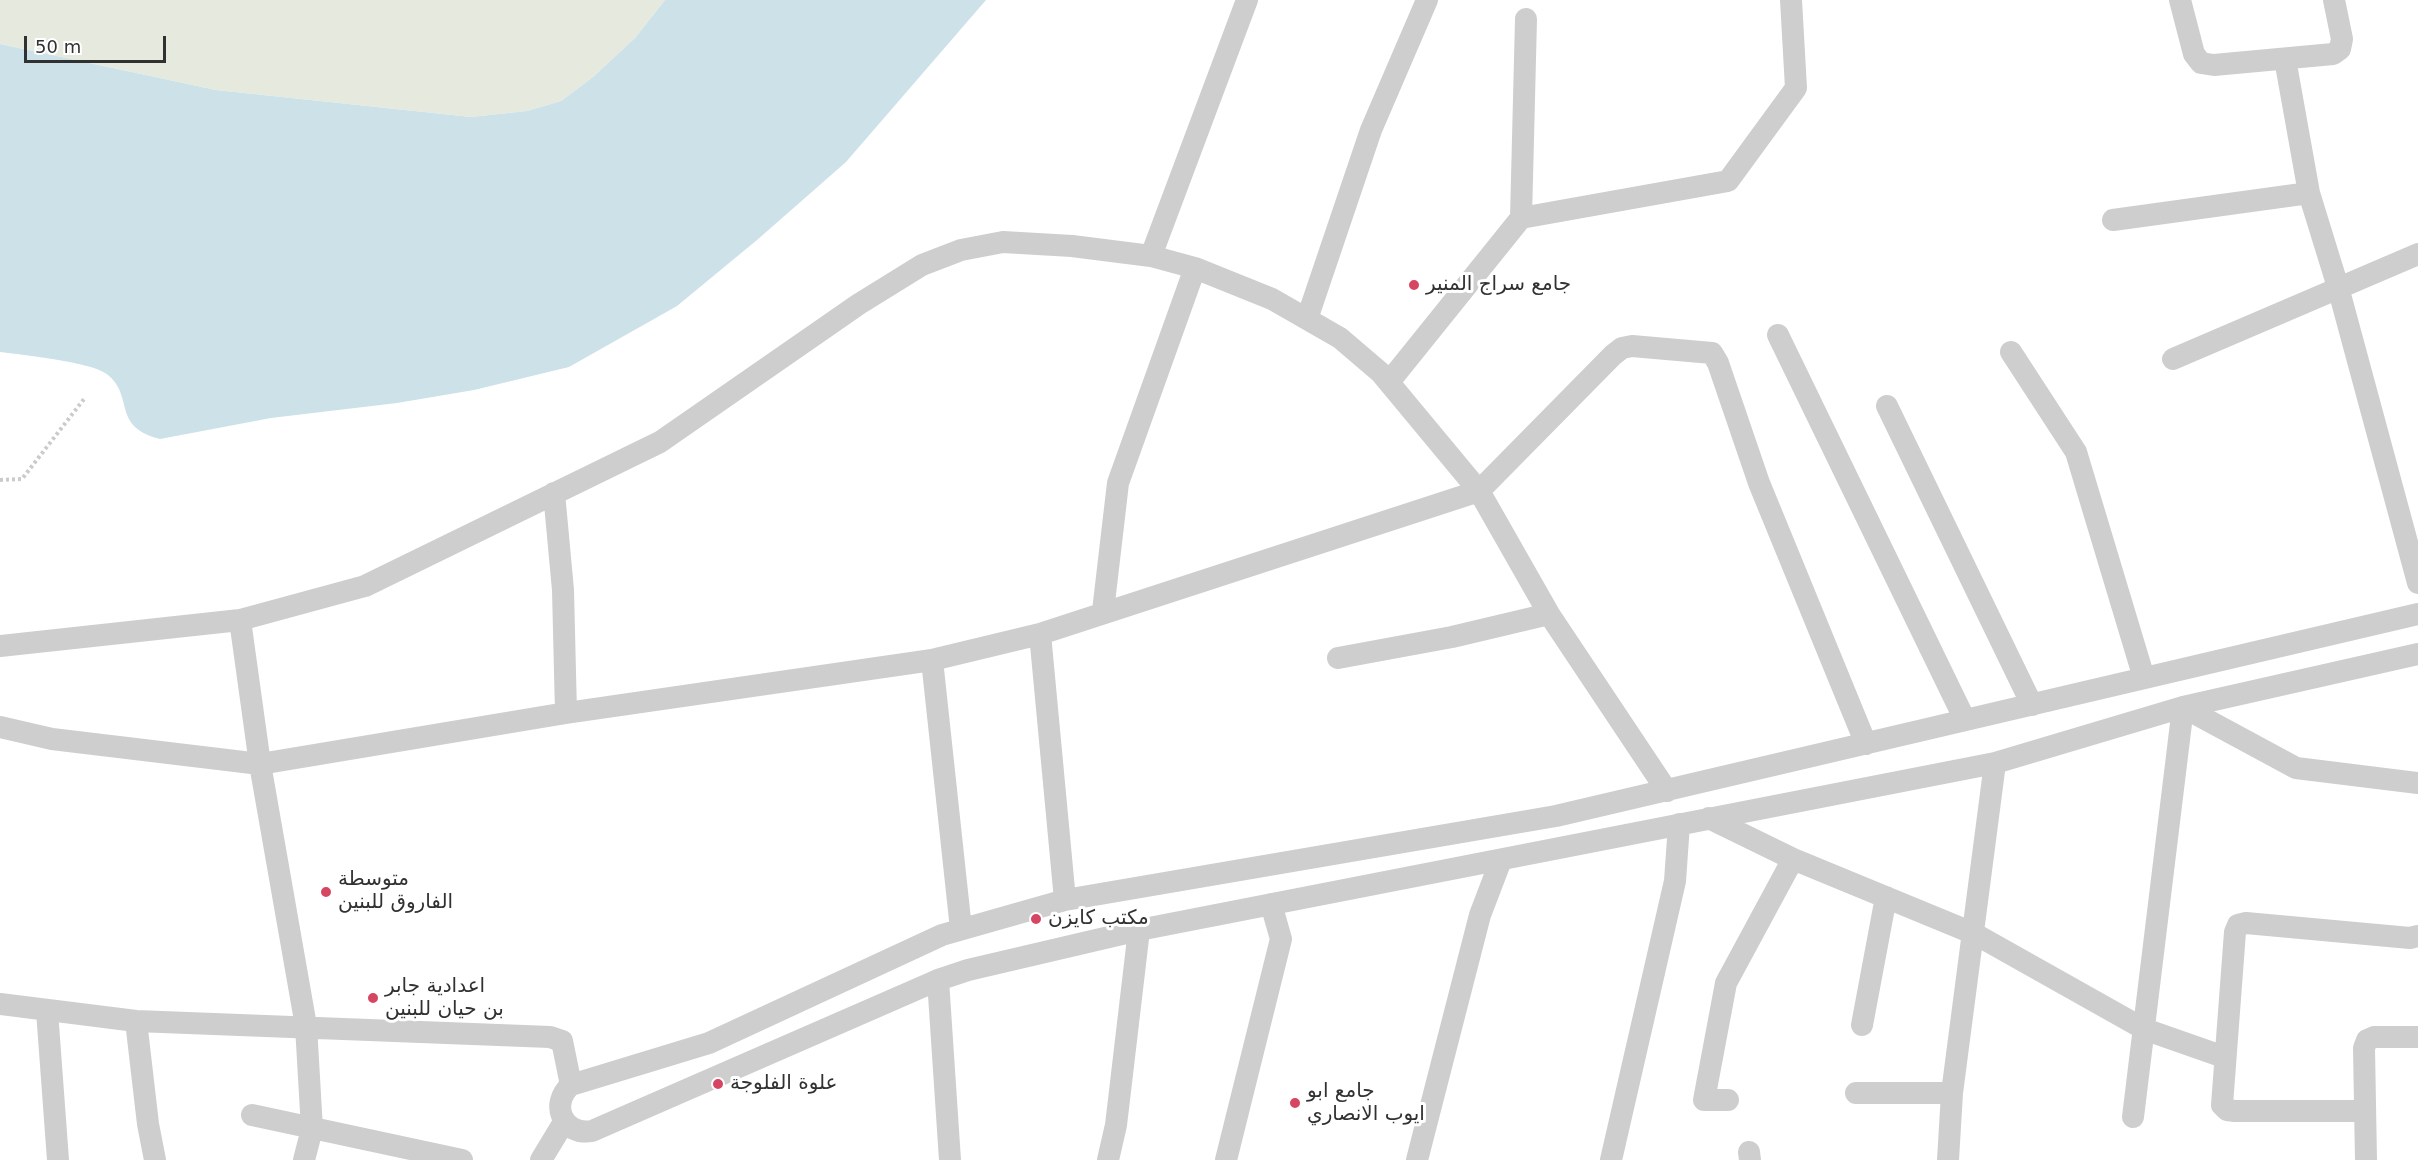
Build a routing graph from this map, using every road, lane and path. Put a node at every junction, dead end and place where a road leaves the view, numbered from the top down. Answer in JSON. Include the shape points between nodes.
{"nodes":[{"id":1,"x":1247,"y":0,"type":"edge"},
{"id":2,"x":1427,"y":0,"type":"edge"},
{"id":3,"x":1791,"y":0,"type":"edge"},
{"id":4,"x":2180,"y":0,"type":"edge"},
{"id":5,"x":2334,"y":0,"type":"edge"},
{"id":6,"x":1526,"y":20,"type":"dead end"},
{"id":7,"x":2285,"y":59,"type":"junction"},
{"id":8,"x":2309,"y":193,"type":"junction"},
{"id":9,"x":1521,"y":218,"type":"junction"},
{"id":10,"x":2113,"y":220,"type":"dead end"},
{"id":11,"x":2418,"y":254,"type":"edge"},
{"id":12,"x":1151,"y":256,"type":"junction"},
{"id":13,"x":1196,"y":268,"type":"junction"},
{"id":14,"x":2338,"y":287,"type":"junction"},
{"id":15,"x":1307,"y":319,"type":"junction"},
{"id":16,"x":1778,"y":335,"type":"dead end"},
{"id":17,"x":2011,"y":352,"type":"dead end"},
{"id":18,"x":2173,"y":359,"type":"dead end"},
{"id":19,"x":1389,"y":382,"type":"junction"},
{"id":20,"x":84,"y":399,"type":"dead end"},
{"id":21,"x":1887,"y":406,"type":"dead end"},
{"id":22,"x":0,"y":480,"type":"edge"},
{"id":23,"x":1479,"y":491,"type":"junction"},
{"id":24,"x":554,"y":493,"type":"junction"},
{"id":25,"x":2418,"y":584,"type":"edge"},
{"id":26,"x":1103,"y":611,"type":"junction"},
{"id":27,"x":1549,"y":614,"type":"junction"},
{"id":28,"x":2418,"y":614,"type":"edge"},
{"id":29,"x":240,"y":620,"type":"junction"},
{"id":30,"x":1040,"y":634,"type":"junction"},
{"id":31,"x":0,"y":646,"type":"edge"},
{"id":32,"x":2418,"y":654,"type":"edge"},
{"id":33,"x":1338,"y":658,"type":"dead end"},
{"id":34,"x":932,"y":660,"type":"junction"},
{"id":35,"x":2144,"y":678,"type":"junction"},
{"id":36,"x":2032,"y":705,"type":"junction"},
{"id":37,"x":2183,"y":707,"type":"junction"},
{"id":38,"x":566,"y":713,"type":"junction"},
{"id":39,"x":1965,"y":720,"type":"junction"},
{"id":40,"x":0,"y":728,"type":"edge"},
{"id":41,"x":1866,"y":744,"type":"junction"},
{"id":42,"x":1995,"y":763,"type":"junction"},
{"id":43,"x":260,"y":764,"type":"junction"},
{"id":44,"x":2418,"y":783,"type":"edge"},
{"id":45,"x":1667,"y":791,"type":"junction"},
{"id":46,"x":1556,"y":816,"type":"junction"},
{"id":47,"x":1709,"y":818,"type":"junction"},
{"id":48,"x":1679,"y":824,"type":"junction"},
{"id":49,"x":1561,"y":848,"type":"junction"},
{"id":50,"x":1501,"y":860,"type":"junction"},
{"id":51,"x":1793,"y":860,"type":"junction"},
{"id":52,"x":1886,"y":897,"type":"junction"},
{"id":53,"x":1065,"y":900,"type":"junction"},
{"id":54,"x":1271,"y":904,"type":"junction"},
{"id":55,"x":961,"y":929,"type":"junction"},
{"id":56,"x":1139,"y":930,"type":"junction"},
{"id":57,"x":1975,"y":934,"type":"junction"},
{"id":58,"x":2418,"y":936,"type":"edge"},
{"id":59,"x":938,"y":980,"type":"junction"},
{"id":60,"x":0,"y":1004,"type":"edge"},
{"id":61,"x":47,"y":1011,"type":"junction"},
{"id":62,"x":136,"y":1021,"type":"junction"},
{"id":63,"x":1862,"y":1025,"type":"dead end"},
{"id":64,"x":306,"y":1026,"type":"junction"},
{"id":65,"x":2144,"y":1029,"type":"junction"},
{"id":66,"x":2418,"y":1037,"type":"edge"},
{"id":67,"x":2224,"y":1057,"type":"junction"},
{"id":68,"x":571,"y":1085,"type":"junction"},
{"id":69,"x":1856,"y":1093,"type":"dead end"},
{"id":70,"x":1952,"y":1093,"type":"junction"},
{"id":71,"x":1728,"y":1100,"type":"dead end"},
{"id":72,"x":2364,"y":1111,"type":"junction"},
{"id":73,"x":252,"y":1115,"type":"dead end"},
{"id":74,"x":2133,"y":1117,"type":"dead end"},
{"id":75,"x":564,"y":1122,"type":"junction"},
{"id":76,"x":312,"y":1129,"type":"junction"},
{"id":77,"x":58,"y":1160,"type":"edge"},
{"id":78,"x":155,"y":1160,"type":"edge"},
{"id":79,"x":304,"y":1160,"type":"edge"},
{"id":80,"x":462,"y":1160,"type":"edge"},
{"id":81,"x":541,"y":1160,"type":"edge"},
{"id":82,"x":950,"y":1160,"type":"edge"},
{"id":83,"x":1108,"y":1160,"type":"edge"},
{"id":84,"x":1226,"y":1160,"type":"edge"},
{"id":85,"x":1417,"y":1160,"type":"edge"},
{"id":86,"x":1611,"y":1160,"type":"edge"},
{"id":87,"x":1948,"y":1160,"type":"edge"},
{"id":88,"x":2366,"y":1160,"type":"edge"}],
"edges":[{"from":1,"to":12,"type":"street"},
{"from":2,"to":15,"type":"street","via":[[1371,130]]},
{"from":3,"to":9,"type":"street","via":[[1796,88],[1728,181]]},
{"from":4,"to":7,"type":"street","via":[[2194,54],[2201,63]]},
{"from":5,"to":7,"type":"street","via":[[2342,39],[2340,49],[2333,54]]},
{"from":6,"to":9,"type":"street"},
{"from":7,"to":8,"type":"street"},
{"from":8,"to":10,"type":"street"},
{"from":8,"to":14,"type":"street"},
{"from":9,"to":19,"type":"street"},
{"from":11,"to":14,"type":"street"},
{"from":12,"to":13,"type":"street"},
{"from":12,"to":24,"type":"street","via":[[1003,242],[961,250],[922,265],[660,442]]},
{"from":13,"to":15,"type":"street","via":[[1272,299]]},
{"from":13,"to":26,"type":"street","via":[[1118,483]]},
{"from":14,"to":18,"type":"street"},
{"from":14,"to":25,"type":"street"},
{"from":15,"to":19,"type":"street","via":[[1340,338]]},
{"from":16,"to":39,"type":"street"},
{"from":17,"to":35,"type":"street","via":[[2076,452]]},
{"from":19,"to":23,"type":"street"},
{"from":20,"to":22,"type":"path","via":[[22,479]]},
{"from":21,"to":36,"type":"street"},
{"from":23,"to":26,"type":"street"},
{"from":23,"to":27,"type":"street"},
{"from":23,"to":41,"type":"street","via":[[1622,348],[1712,353],[1759,483]]},
{"from":24,"to":29,"type":"street","via":[[365,586]]},
{"from":24,"to":38,"type":"street","via":[[563,590]]},
{"from":26,"to":30,"type":"street"},
{"from":27,"to":33,"type":"street"},
{"from":27,"to":45,"type":"street"},
{"from":28,"to":35,"type":"street"},
{"from":29,"to":31,"type":"street"},
{"from":29,"to":43,"type":"street"},
{"from":30,"to":34,"type":"street"},
{"from":30,"to":53,"type":"street"},
{"from":32,"to":37,"type":"street"},
{"from":34,"to":38,"type":"street"},
{"from":34,"to":55,"type":"street"},
{"from":35,"to":36,"type":"street"},
{"from":36,"to":39,"type":"street"},
{"from":37,"to":42,"type":"street"},
{"from":37,"to":44,"type":"street","via":[[2296,768]]},
{"from":37,"to":65,"type":"street"},
{"from":38,"to":43,"type":"street"},
{"from":39,"to":41,"type":"street"},
{"from":40,"to":43,"type":"street"},
{"from":41,"to":45,"type":"street"},
{"from":42,"to":47,"type":"street"},
{"from":42,"to":57,"type":"street"},
{"from":43,"to":64,"type":"street"},
{"from":45,"to":46,"type":"street"},
{"from":46,"to":49,"type":"street"},
{"from":46,"to":53,"type":"street"},
{"from":47,"to":48,"type":"street"},
{"from":47,"to":51,"type":"street"},
{"from":48,"to":49,"type":"street"},
{"from":48,"to":86,"type":"street","via":[[1675,881]]},
{"from":49,"to":50,"type":"street"},
{"from":50,"to":54,"type":"street"},
{"from":50,"to":85,"type":"street","via":[[1480,915]]},
{"from":51,"to":52,"type":"street"},
{"from":51,"to":71,"type":"street","via":[[1726,983],[1704,1100]]},
{"from":52,"to":57,"type":"street"},
{"from":52,"to":63,"type":"street"},
{"from":53,"to":55,"type":"street"},
{"from":54,"to":56,"type":"street"},
{"from":54,"to":84,"type":"street","via":[[1281,939]]},
{"from":55,"to":68,"type":"street","via":[[709,1042]]},
{"from":56,"to":59,"type":"street"},
{"from":56,"to":83,"type":"street","via":[[1116,1125]]},
{"from":57,"to":65,"type":"street"},
{"from":57,"to":70,"type":"street"},
{"from":58,"to":67,"type":"street","via":[[2238,925]]},
{"from":59,"to":75,"type":"street","via":[[592,1131],[580,1132]]},
{"from":59,"to":82,"type":"street"},
{"from":60,"to":61,"type":"street"},
{"from":61,"to":62,"type":"street"},
{"from":61,"to":77,"type":"street"},
{"from":62,"to":64,"type":"street"},
{"from":62,"to":78,"type":"street"},
{"from":64,"to":68,"type":"street","via":[[550,1038],[562,1041]]},
{"from":64,"to":76,"type":"street"},
{"from":65,"to":67,"type":"street"},
{"from":65,"to":74,"type":"street"},
{"from":66,"to":72,"type":"street","via":[[2374,1036],[2367,1040]]},
{"from":67,"to":72,"type":"street","via":[[2222,1105],[2227,1110]]},
{"from":68,"to":75,"type":"street","via":[[560,1102]]},
{"from":69,"to":70,"type":"street"},
{"from":70,"to":87,"type":"street"},
{"from":72,"to":88,"type":"street"},
{"from":73,"to":76,"type":"street"},
{"from":75,"to":81,"type":"street"},
{"from":76,"to":79,"type":"street"},
{"from":76,"to":80,"type":"street"}]}
